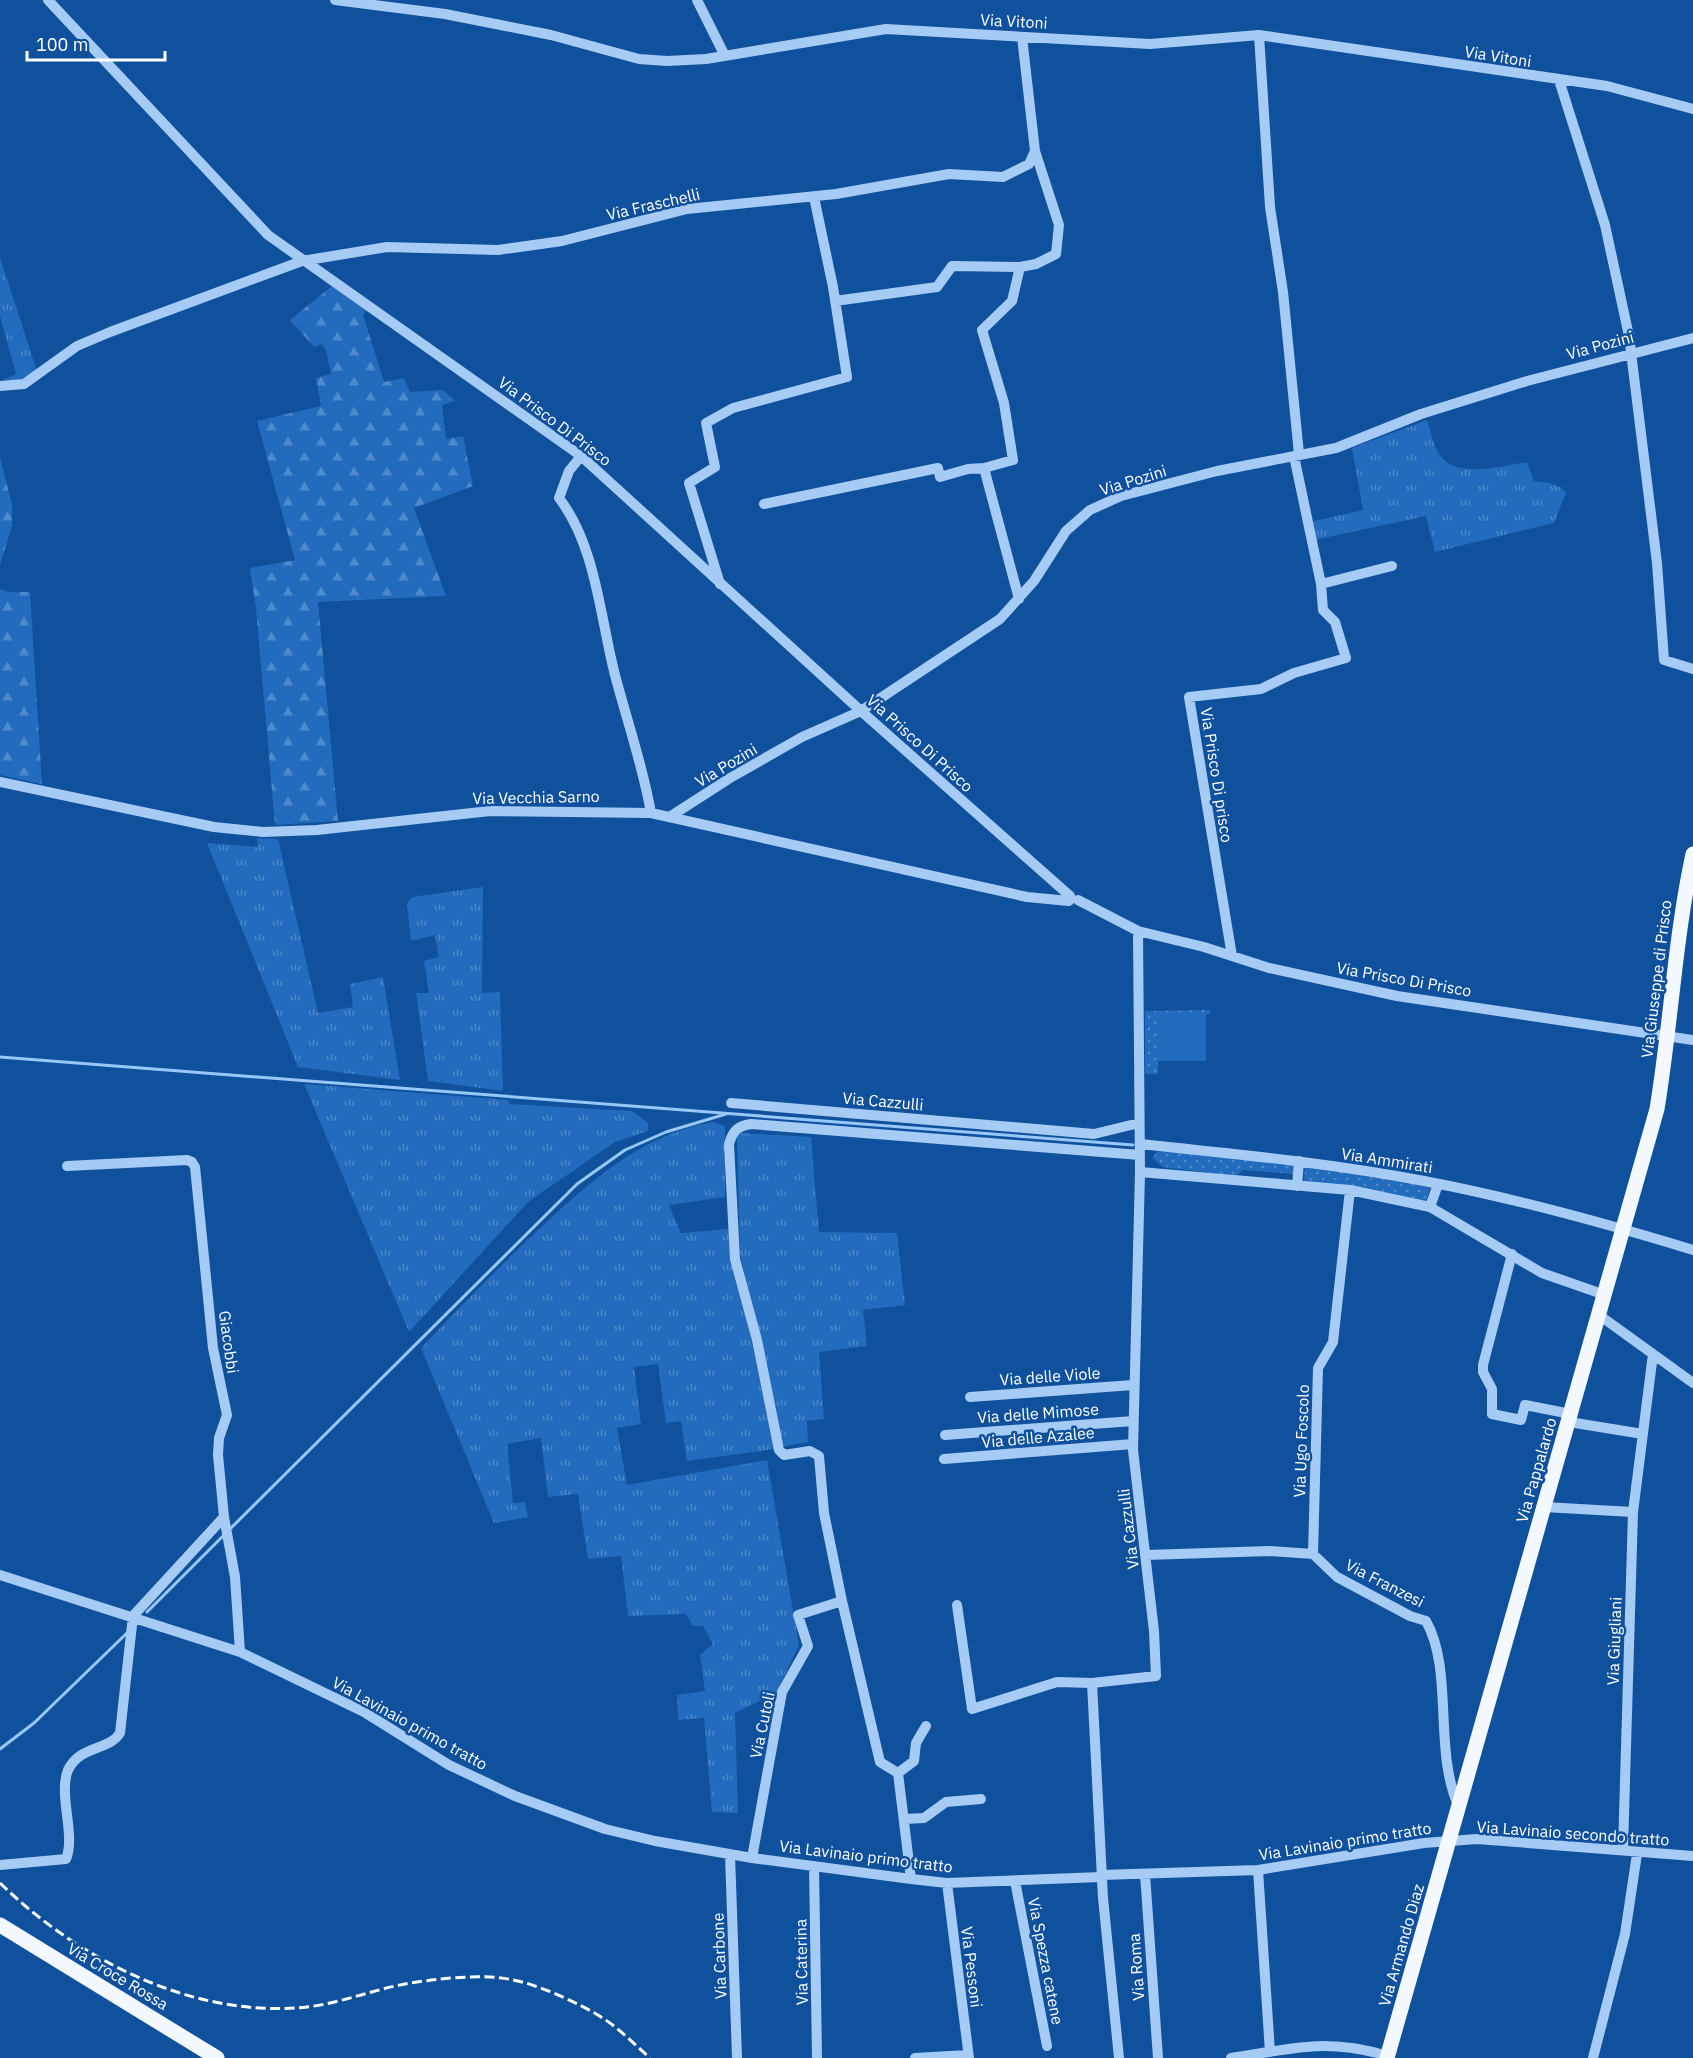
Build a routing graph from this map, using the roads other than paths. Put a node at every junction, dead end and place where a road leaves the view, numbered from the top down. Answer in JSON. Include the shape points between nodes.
{"nodes":[{"id":1,"x":48,"y":0,"type":"edge"},
{"id":2,"x":335,"y":0,"type":"edge"},
{"id":3,"x":697,"y":0,"type":"edge"},
{"id":4,"x":1259,"y":35,"type":"junction"},
{"id":5,"x":1022,"y":37,"type":"junction"},
{"id":6,"x":725,"y":56,"type":"junction"},
{"id":7,"x":1559,"y":80,"type":"junction"},
{"id":8,"x":1693,"y":110,"type":"edge"},
{"id":9,"x":1035,"y":151,"type":"junction"},
{"id":10,"x":814,"y":197,"type":"junction"},
{"id":11,"x":302,"y":261,"type":"junction"},
{"id":12,"x":1020,"y":267,"type":"junction"},
{"id":13,"x":835,"y":301,"type":"junction"},
{"id":14,"x":1693,"y":338,"type":"edge"},
{"id":15,"x":1630,"y":352,"type":"junction"},
{"id":16,"x":0,"y":386,"type":"edge"},
{"id":17,"x":1297,"y":455,"type":"junction"},
{"id":18,"x":581,"y":456,"type":"junction"},
{"id":19,"x":984,"y":468,"type":"junction"},
{"id":20,"x":764,"y":504,"type":"dead end"},
{"id":21,"x":1392,"y":566,"type":"dead end"},
{"id":22,"x":720,"y":584,"type":"junction"},
{"id":23,"x":1321,"y":584,"type":"junction"},
{"id":24,"x":1019,"y":599,"type":"junction"},
{"id":25,"x":1693,"y":669,"type":"edge"},
{"id":26,"x":861,"y":711,"type":"junction"},
{"id":27,"x":0,"y":782,"type":"edge"},
{"id":28,"x":651,"y":813,"type":"junction"},
{"id":29,"x":671,"y":816,"type":"junction"},
{"id":30,"x":1693,"y":854,"type":"edge"},
{"id":31,"x":1072,"y":899,"type":"junction"},
{"id":32,"x":1138,"y":931,"type":"junction"},
{"id":33,"x":1232,"y":956,"type":"junction"},
{"id":34,"x":1669,"y":1036,"type":"junction"},
{"id":35,"x":1693,"y":1040,"type":"edge"},
{"id":36,"x":731,"y":1103,"type":"dead end"},
{"id":37,"x":1657,"y":1109,"type":"joint"},
{"id":38,"x":1139,"y":1123,"type":"junction"},
{"id":39,"x":1140,"y":1150,"type":"junction"},
{"id":40,"x":1299,"y":1161,"type":"junction"},
{"id":41,"x":66,"y":1166,"type":"dead end"},
{"id":42,"x":1140,"y":1172,"type":"junction"},
{"id":43,"x":1438,"y":1184,"type":"junction"},
{"id":44,"x":1297,"y":1186,"type":"junction"},
{"id":45,"x":1350,"y":1190,"type":"junction"},
{"id":46,"x":1430,"y":1207,"type":"junction"},
{"id":47,"x":1624,"y":1229,"type":"junction"},
{"id":48,"x":1693,"y":1250,"type":"edge"},
{"id":49,"x":1512,"y":1254,"type":"junction"},
{"id":50,"x":1605,"y":1295,"type":"junction"},
{"id":51,"x":1599,"y":1315,"type":"junction"},
{"id":52,"x":1653,"y":1354,"type":"junction"},
{"id":53,"x":1693,"y":1383,"type":"edge"},
{"id":54,"x":1133,"y":1385,"type":"junction"},
{"id":55,"x":970,"y":1397,"type":"dead end"},
{"id":56,"x":1570,"y":1418,"type":"junction"},
{"id":57,"x":1133,"y":1421,"type":"junction"},
{"id":58,"x":1644,"y":1434,"type":"junction"},
{"id":59,"x":945,"y":1436,"type":"dead end"},
{"id":60,"x":1133,"y":1444,"type":"junction"},
{"id":61,"x":944,"y":1459,"type":"dead end"},
{"id":62,"x":1544,"y":1507,"type":"junction"},
{"id":63,"x":1633,"y":1512,"type":"junction"},
{"id":64,"x":225,"y":1521,"type":"junction"},
{"id":65,"x":1313,"y":1554,"type":"junction"},
{"id":66,"x":1146,"y":1555,"type":"junction"},
{"id":67,"x":0,"y":1575,"type":"edge"},
{"id":68,"x":842,"y":1601,"type":"junction"},
{"id":69,"x":957,"y":1605,"type":"dead end"},
{"id":70,"x":133,"y":1616,"type":"junction"},
{"id":71,"x":240,"y":1652,"type":"junction"},
{"id":72,"x":1092,"y":1683,"type":"junction"},
{"id":73,"x":926,"y":1726,"type":"dead end"},
{"id":74,"x":898,"y":1773,"type":"junction"},
{"id":75,"x":981,"y":1799,"type":"dead end"},
{"id":76,"x":1459,"y":1808,"type":"junction"},
{"id":77,"x":905,"y":1820,"type":"junction"},
{"id":78,"x":1450,"y":1841,"type":"junction"},
{"id":79,"x":1623,"y":1849,"type":"junction"},
{"id":80,"x":730,"y":1854,"type":"junction"},
{"id":81,"x":1637,"y":1854,"type":"junction"},
{"id":82,"x":1693,"y":1856,"type":"edge"},
{"id":83,"x":752,"y":1858,"type":"junction"},
{"id":84,"x":0,"y":1865,"type":"edge"},
{"id":85,"x":814,"y":1866,"type":"junction"},
{"id":86,"x":1258,"y":1870,"type":"junction"},
{"id":87,"x":1145,"y":1874,"type":"junction"},
{"id":88,"x":1101,"y":1876,"type":"junction"},
{"id":89,"x":911,"y":1879,"type":"junction"},
{"id":90,"x":1015,"y":1881,"type":"junction"},
{"id":91,"x":947,"y":1883,"type":"junction"},
{"id":92,"x":0,"y":1925,"type":"edge"},
{"id":93,"x":1047,"y":2046,"type":"dead end"},
{"id":94,"x":1270,"y":2052,"type":"junction"},
{"id":95,"x":968,"y":2056,"type":"edge"},
{"id":96,"x":1388,"y":2057,"type":"edge"},
{"id":97,"x":217,"y":2058,"type":"edge"},
{"id":98,"x":737,"y":2058,"type":"edge"},
{"id":99,"x":817,"y":2058,"type":"edge"},
{"id":100,"x":915,"y":2058,"type":"edge"},
{"id":101,"x":1119,"y":2058,"type":"edge"},
{"id":102,"x":1158,"y":2058,"type":"edge"},
{"id":103,"x":1231,"y":2058,"type":"edge"},
{"id":104,"x":1593,"y":2058,"type":"edge"}],
"edges":[{"from":1,"to":11,"type":"street","name":"Via Prisco Di Prisco","via":[[268,235]]},
{"from":2,"to":6,"type":"street","name":"Via Vitoni","via":[[445,14],[551,35],[639,59]]},
{"from":3,"to":6,"type":"street"},
{"from":4,"to":5,"type":"street","name":"Via Vitoni","via":[[1150,44]]},
{"from":4,"to":7,"type":"street","name":"Via Vitoni"},
{"from":4,"to":17,"type":"street","via":[[1270,207],[1283,292]]},
{"from":5,"to":6,"type":"street","name":"Via Vitoni","via":[[886,29]]},
{"from":5,"to":9,"type":"street"},
{"from":7,"to":8,"type":"street","name":"Via Vitoni","via":[[1607,86]]},
{"from":7,"to":15,"type":"street","via":[[1605,225]]},
{"from":9,"to":10,"type":"street","name":"Via Fraschelli","via":[[1029,164],[1003,177],[949,174]]},
{"from":9,"to":12,"type":"street","via":[[1059,225],[1056,254]]},
{"from":10,"to":11,"type":"street","name":"Via Fraschelli","via":[[687,209],[562,242],[498,250],[387,247]]},
{"from":10,"to":13,"type":"street"},
{"from":11,"to":16,"type":"street","name":"Via Fraschelli","via":[[110,332],[77,346],[24,384]]},
{"from":11,"to":18,"type":"street","name":"Via Prisco Di Prisco"},
{"from":12,"to":13,"type":"street","via":[[952,266],[937,287]]},
{"from":12,"to":19,"type":"street","via":[[1012,301],[982,330],[1004,403],[1013,460]]},
{"from":13,"to":22,"type":"street","via":[[846,377],[733,408],[706,423],[715,467],[689,483]]},
{"from":14,"to":15,"type":"street","name":"Via Pozini"},
{"from":15,"to":17,"type":"street","name":"Via Pozini","via":[[1421,414],[1336,448]]},
{"from":15,"to":25,"type":"street","via":[[1664,660]]},
{"from":17,"to":23,"type":"street"},
{"from":17,"to":24,"type":"street","name":"Via Pozini","via":[[1132,493],[1090,510],[1066,531]]},
{"from":18,"to":22,"type":"street","name":"Via Prisco Di Prisco"},
{"from":18,"to":28,"type":"street","via":[[569,471],[559,498],[572,515],[584,547]]},
{"from":19,"to":20,"type":"street","via":[[940,477],[938,468]]},
{"from":19,"to":24,"type":"street"},
{"from":21,"to":23,"type":"street"},
{"from":22,"to":26,"type":"street","name":"Via Prisco Di Prisco"},
{"from":23,"to":33,"type":"street","name":"Via Prisco Di prisco","via":[[1323,610],[1335,622],[1346,658],[1294,673],[1261,689],[1189,697]]},
{"from":24,"to":26,"type":"street","name":"Via Pozini","via":[[1000,619]]},
{"from":26,"to":29,"type":"street","name":"Via Pozini","via":[[802,737]]},
{"from":26,"to":31,"type":"street","name":"Via Prisco Di Prisco"},
{"from":27,"to":28,"type":"street","name":"Via Vecchia Sarno","via":[[214,827],[263,832],[490,812]]},
{"from":28,"to":29,"type":"street","name":"Via Vecchia Sarno"},
{"from":29,"to":31,"type":"street","name":"Via Vecchia Sarno","via":[[1027,897]]},
{"from":30,"to":34,"type":"main road","name":"Via Giuseppe di Prisco","via":[[1682,903]]},
{"from":31,"to":32,"type":"street","name":"Via Prisco Di Prisco"},
{"from":32,"to":33,"type":"street","name":"Via Prisco Di Prisco"},
{"from":32,"to":38,"type":"street","name":"Via Cazzulli"},
{"from":33,"to":34,"type":"street","name":"Via Prisco Di Prisco","via":[[1396,996]]},
{"from":34,"to":35,"type":"street","name":"Via Prisco Di Prisco"},
{"from":34,"to":37,"type":"main road","name":"Via Giuseppe di Prisco"},
{"from":36,"to":38,"type":"street","name":"Via Cazzulli","via":[[1094,1134]]},
{"from":37,"to":47,"type":"main road","name":"Via Pappalardo"},
{"from":38,"to":39,"type":"street","name":"Via Cazzulli"},
{"from":39,"to":40,"type":"street","name":"Via Ammirati"},
{"from":39,"to":42,"type":"street","name":"Via Cazzulli"},
{"from":39,"to":68,"type":"street","name":"Via Ammirati","via":[[751,1124],[739,1126],[732,1134],[729,1144],[735,1259],[757,1340],[779,1450],[784,1455],[810,1451],[819,1456],[824,1513]]},
{"from":40,"to":43,"type":"street","name":"Via Ammirati"},
{"from":40,"to":44,"type":"street"},
{"from":41,"to":64,"type":"street","name":"Giacobbi","via":[[187,1160],[195,1167],[213,1348],[227,1415],[218,1455]]},
{"from":42,"to":44,"type":"street"},
{"from":42,"to":54,"type":"street","name":"Via Cazzulli"},
{"from":43,"to":46,"type":"street"},
{"from":43,"to":47,"type":"street","name":"Via Ammirati"},
{"from":44,"to":45,"type":"street"},
{"from":45,"to":46,"type":"street"},
{"from":45,"to":65,"type":"street","name":"Via Ugo Foscolo","via":[[1333,1342],[1318,1368]]},
{"from":46,"to":49,"type":"street"},
{"from":47,"to":48,"type":"street","name":"Via Ammirati"},
{"from":47,"to":50,"type":"main road","name":"Via Pappalardo"},
{"from":49,"to":50,"type":"street","via":[[1542,1273]]},
{"from":49,"to":56,"type":"street","via":[[1483,1365],[1492,1389],[1492,1414],[1521,1420],[1525,1406]]},
{"from":50,"to":51,"type":"main road","name":"Via Pappalardo"},
{"from":51,"to":52,"type":"street"},
{"from":51,"to":56,"type":"main road","name":"Via Pappalardo"},
{"from":52,"to":53,"type":"street"},
{"from":52,"to":58,"type":"street","name":"Via Giugliani"},
{"from":54,"to":55,"type":"street","name":"Via delle Viole"},
{"from":54,"to":57,"type":"street","name":"Via Cazzulli"},
{"from":56,"to":58,"type":"street"},
{"from":56,"to":62,"type":"main road","name":"Via Pappalardo"},
{"from":57,"to":59,"type":"street","name":"Via delle Mimose"},
{"from":57,"to":60,"type":"street","name":"Via Cazzulli"},
{"from":58,"to":63,"type":"street","name":"Via Giugliani"},
{"from":60,"to":61,"type":"street","name":"Via delle Azalee"},
{"from":60,"to":66,"type":"street","name":"Via Cazzulli"},
{"from":62,"to":63,"type":"street"},
{"from":62,"to":76,"type":"main road","name":"Via Pappalardo"},
{"from":63,"to":79,"type":"street","name":"Via Giugliani"},
{"from":64,"to":70,"type":"street"},
{"from":64,"to":71,"type":"street","name":"Giacobbi","via":[[235,1577]]},
{"from":65,"to":66,"type":"street","via":[[1270,1551]]},
{"from":65,"to":76,"type":"street","name":"Via Franzesi","via":[[1337,1577],[1426,1621],[1435,1638],[1446,1748]]},
{"from":66,"to":72,"type":"street","name":"Via Cazzulli","via":[[1156,1676]]},
{"from":67,"to":70,"type":"street","name":"Via Lavinaio primo tratto"},
{"from":68,"to":74,"type":"street","via":[[880,1762]]},
{"from":68,"to":83,"type":"street","name":"Via Cutoli","via":[[798,1615],[808,1646],[782,1692]]},
{"from":69,"to":72,"type":"street","via":[[972,1709],[1057,1682]]},
{"from":70,"to":71,"type":"street","name":"Via Lavinaio primo tratto"},
{"from":70,"to":84,"type":"street","via":[[120,1733],[113,1740],[86,1750],[68,1772],[68,1856],[62,1861]]},
{"from":71,"to":80,"type":"street","name":"Via Lavinaio primo tratto","via":[[354,1706],[448,1765],[515,1796],[605,1829]]},
{"from":72,"to":88,"type":"street"},
{"from":73,"to":74,"type":"street","via":[[916,1743],[914,1761]]},
{"from":74,"to":77,"type":"street"},
{"from":75,"to":77,"type":"street","via":[[946,1802],[924,1818]]},
{"from":76,"to":78,"type":"main road","name":"Via Pappalardo"},
{"from":77,"to":89,"type":"street"},
{"from":78,"to":79,"type":"street","name":"Via Lavinaio secondo tratto","via":[[1477,1839]]},
{"from":78,"to":86,"type":"street","name":"Via Lavinaio primo tratto"},
{"from":78,"to":96,"type":"main road","name":"Via Armando Diaz"},
{"from":79,"to":81,"type":"street","name":"Via Lavinaio secondo tratto"},
{"from":80,"to":83,"type":"street","name":"Via Lavinaio primo tratto"},
{"from":80,"to":98,"type":"street","name":"Via Carbone"},
{"from":81,"to":82,"type":"street","name":"Via Lavinaio secondo tratto"},
{"from":81,"to":104,"type":"street","via":[[1625,1934]]},
{"from":83,"to":85,"type":"street","name":"Via Lavinaio primo tratto"},
{"from":85,"to":89,"type":"street","name":"Via Lavinaio primo tratto"},
{"from":85,"to":99,"type":"street","name":"Via Caterina"},
{"from":86,"to":87,"type":"street","name":"Via Lavinaio primo tratto"},
{"from":86,"to":94,"type":"street"},
{"from":87,"to":88,"type":"street","name":"Via Lavinaio primo tratto"},
{"from":87,"to":102,"type":"street","name":"Via Roma"},
{"from":88,"to":90,"type":"street","name":"Via Lavinaio primo tratto"},
{"from":88,"to":101,"type":"street"},
{"from":89,"to":91,"type":"street","name":"Via Lavinaio primo tratto"},
{"from":90,"to":91,"type":"street","name":"Via Lavinaio primo tratto"},
{"from":90,"to":93,"type":"street","name":"Via Spezza catene"},
{"from":91,"to":95,"type":"street","name":"Via Pessoni"},
{"from":92,"to":97,"type":"main road","name":"Via Croce Rossa"},
{"from":94,"to":96,"type":"street","via":[[1333,2044]]},
{"from":94,"to":103,"type":"street"},
{"from":95,"to":100,"type":"street"}]}
